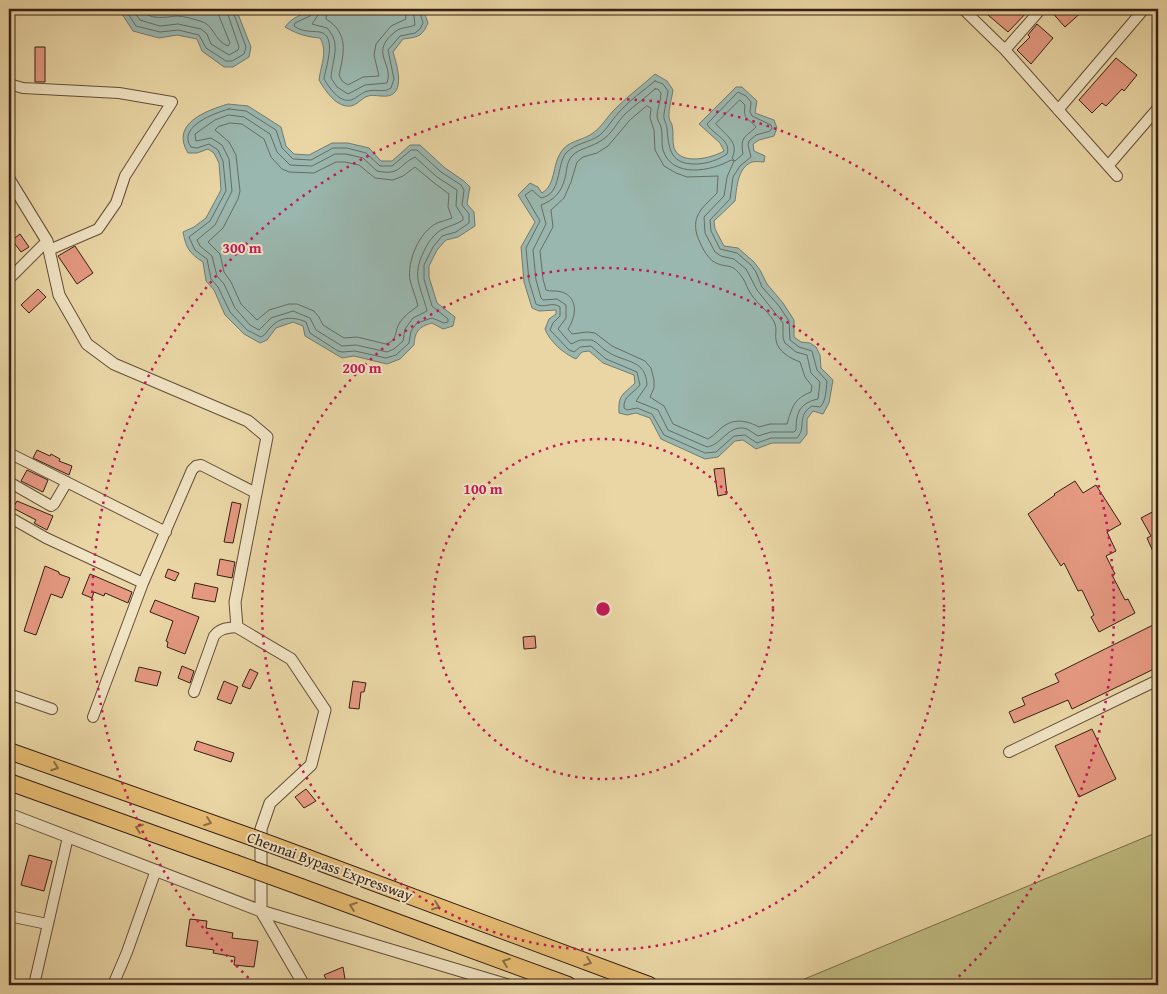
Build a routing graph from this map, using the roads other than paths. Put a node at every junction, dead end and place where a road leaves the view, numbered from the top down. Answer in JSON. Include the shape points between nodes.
{"nodes":[{"id":1,"x":963,"y":9,"type":"edge"},
{"id":2,"x":1041,"y":9,"type":"edge"},
{"id":3,"x":1144,"y":9,"type":"edge"},
{"id":4,"x":1005,"y":50,"type":"junction"},
{"id":5,"x":9,"y":84,"type":"edge"},
{"id":6,"x":1158,"y":108,"type":"edge"},
{"id":7,"x":1058,"y":110,"type":"junction"},
{"id":8,"x":1108,"y":166,"type":"junction"},
{"id":9,"x":1117,"y":176,"type":"dead end"},
{"id":10,"x":9,"y":179,"type":"edge"},
{"id":11,"x":48,"y":245,"type":"junction"},
{"id":12,"x":9,"y":279,"type":"edge"},
{"id":13,"x":9,"y":453,"type":"edge"},
{"id":14,"x":9,"y":482,"type":"edge"},
{"id":15,"x":67,"y":482,"type":"junction"},
{"id":16,"x":256,"y":493,"type":"junction"},
{"id":17,"x":9,"y":517,"type":"edge"},
{"id":18,"x":166,"y":532,"type":"junction"},
{"id":19,"x":143,"y":583,"type":"junction"},
{"id":20,"x":237,"y":627,"type":"junction"},
{"id":21,"x":1158,"y":680,"type":"edge"},
{"id":22,"x":194,"y":692,"type":"dead end"},
{"id":23,"x":9,"y":694,"type":"edge"},
{"id":24,"x":52,"y":709,"type":"dead end"},
{"id":25,"x":93,"y":717,"type":"dead end"},
{"id":26,"x":9,"y":751,"type":"edge"},
{"id":27,"x":1008,"y":752,"type":"dead end"},
{"id":28,"x":9,"y":782,"type":"edge"},
{"id":29,"x":9,"y":814,"type":"edge"},
{"id":30,"x":68,"y":837,"type":"junction"},
{"id":31,"x":156,"y":870,"type":"junction"},
{"id":32,"x":261,"y":911,"type":"junction"},
{"id":33,"x":9,"y":916,"type":"edge"},
{"id":34,"x":47,"y":924,"type":"junction"},
{"id":35,"x":34,"y":985,"type":"edge"},
{"id":36,"x":113,"y":985,"type":"edge"},
{"id":37,"x":304,"y":985,"type":"edge"},
{"id":38,"x":508,"y":985,"type":"edge"},
{"id":39,"x":568,"y":985,"type":"edge"},
{"id":40,"x":649,"y":985,"type":"edge"}],
"edges":[{"from":1,"to":4,"type":"street"},
{"from":2,"to":4,"type":"street"},
{"from":3,"to":7,"type":"street"},
{"from":4,"to":7,"type":"street"},
{"from":5,"to":11,"type":"street","via":[[23,88],[120,93],[172,102],[125,176],[116,203],[98,229]]},
{"from":6,"to":8,"type":"street"},
{"from":7,"to":8,"type":"street"},
{"from":8,"to":9,"type":"street"},
{"from":10,"to":11,"type":"street"},
{"from":11,"to":12,"type":"street"},
{"from":11,"to":16,"type":"street","via":[[59,295],[87,344],[114,364],[248,421],[267,438]]},
{"from":13,"to":15,"type":"street"},
{"from":14,"to":15,"type":"street","via":[[51,506]]},
{"from":15,"to":18,"type":"street"},
{"from":16,"to":18,"type":"street","via":[[201,465],[196,466]]},
{"from":16,"to":20,"type":"street","via":[[235,602]]},
{"from":17,"to":19,"type":"street"},
{"from":18,"to":19,"type":"street"},
{"from":19,"to":25,"type":"street"},
{"from":20,"to":22,"type":"street","via":[[223,629],[214,636]]},
{"from":20,"to":32,"type":"street","via":[[291,659],[325,710],[311,765],[270,803],[261,829]]},
{"from":21,"to":27,"type":"street"},
{"from":23,"to":24,"type":"street"},
{"from":26,"to":40,"type":"highway","name":"Chennai Bypass Expressway","one_way":true,"bridge":true},
{"from":39,"to":28,"type":"highway","name":"Chennai Bypass Expressway","one_way":true,"bridge":true},
{"from":29,"to":30,"type":"street"},
{"from":30,"to":31,"type":"street"},
{"from":30,"to":34,"type":"street"},
{"from":31,"to":32,"type":"street"},
{"from":31,"to":36,"type":"street"},
{"from":32,"to":37,"type":"street"},
{"from":32,"to":38,"type":"street"},
{"from":33,"to":34,"type":"street"},
{"from":34,"to":35,"type":"street"}]}
